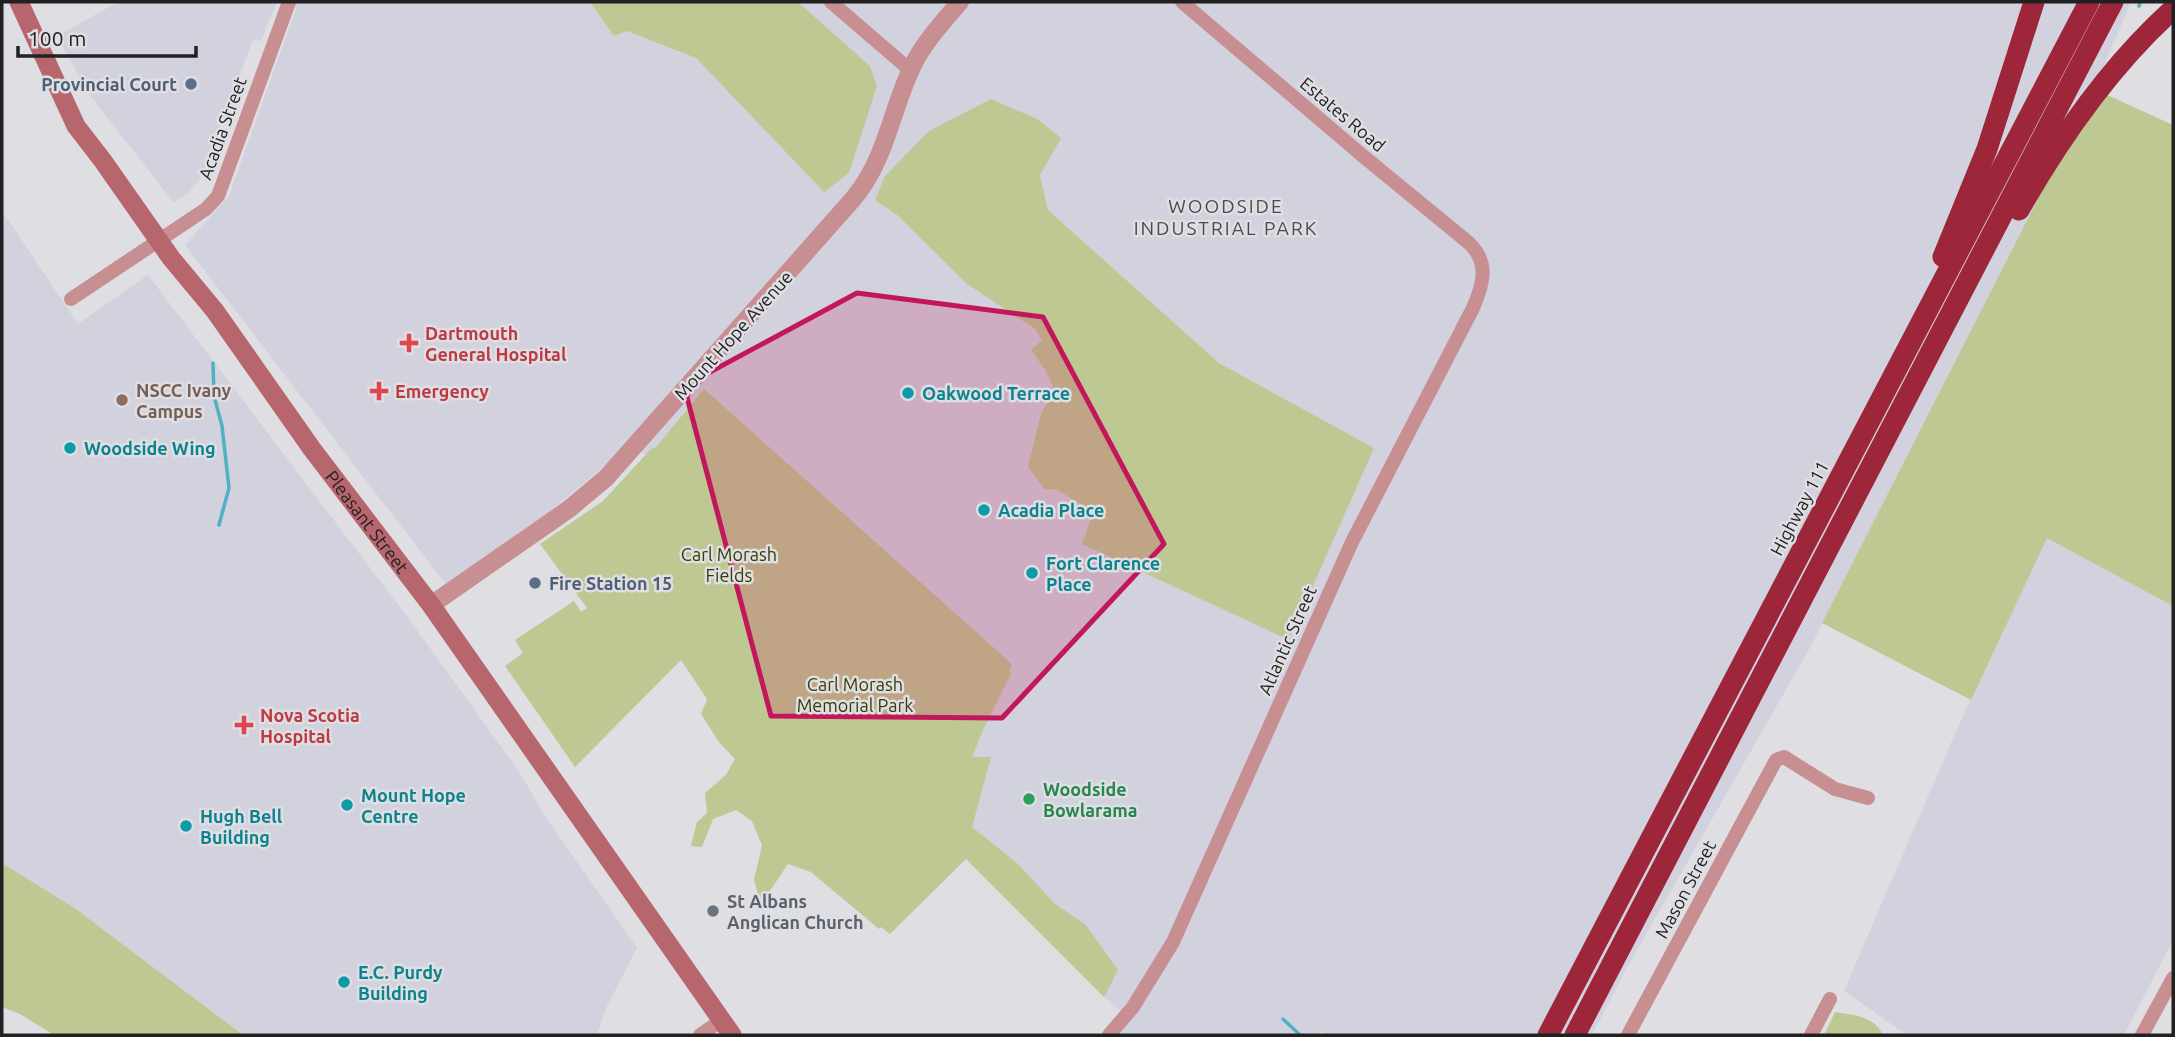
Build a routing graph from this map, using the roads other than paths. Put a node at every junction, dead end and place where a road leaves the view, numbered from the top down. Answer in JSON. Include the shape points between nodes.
{"nodes":[{"id":1,"x":19,"y":2,"type":"edge"},
{"id":2,"x":289,"y":2,"type":"edge"},
{"id":3,"x":831,"y":2,"type":"edge"},
{"id":4,"x":960,"y":2,"type":"edge"},
{"id":5,"x":1182,"y":2,"type":"edge"},
{"id":6,"x":2034,"y":2,"type":"edge"},
{"id":7,"x":2090,"y":2,"type":"edge"},
{"id":8,"x":2113,"y":2,"type":"edge"},
{"id":9,"x":2173,"y":9,"type":"edge"},
{"id":10,"x":910,"y":70,"type":"junction"},
{"id":11,"x":158,"y":241,"type":"junction"},
{"id":12,"x":1479,"y":254,"type":"joint"},
{"id":13,"x":71,"y":299,"type":"dead end"},
{"id":14,"x":1869,"y":424,"type":"junction"},
{"id":15,"x":1821,"y":563,"type":"junction"},
{"id":16,"x":431,"y":605,"type":"junction"},
{"id":17,"x":1868,"y":798,"type":"dead end"},
{"id":18,"x":2173,"y":978,"type":"edge"},
{"id":19,"x":1830,"y":999,"type":"dead end"},
{"id":20,"x":727,"y":1028,"type":"edge"},
{"id":21,"x":700,"y":1035,"type":"edge"},
{"id":22,"x":1110,"y":1035,"type":"edge"},
{"id":23,"x":1548,"y":1035,"type":"edge"},
{"id":24,"x":1575,"y":1035,"type":"edge"},
{"id":25,"x":1628,"y":1035,"type":"edge"},
{"id":26,"x":1811,"y":1035,"type":"edge"},
{"id":27,"x":2142,"y":1035,"type":"edge"}],
"edges":[{"from":1,"to":11,"type":"main road","name":"Pleasant Street","via":[[76,127]]},
{"from":2,"to":11,"type":"street","name":"Acadia Street","via":[[218,195],[206,209]]},
{"from":3,"to":10,"type":"street"},
{"from":4,"to":10,"type":"street","name":"Mount Hope Avenue"},
{"from":5,"to":12,"type":"street","name":"Estates Road"},
{"from":6,"to":14,"type":"highway","via":[[1977,176],[1899,356],[1876,397]]},
{"from":7,"to":14,"type":"highway","name":"Highway 111"},
{"from":8,"to":15,"type":"highway"},
{"from":9,"to":15,"type":"highway","via":[[2111,74],[2052,155]]},
{"from":10,"to":16,"type":"street","name":"Mount Hope Avenue","via":[[880,157],[864,186],[619,464],[569,509]]},
{"from":11,"to":13,"type":"street","name":"Acadia Street"},
{"from":11,"to":16,"type":"main road","name":"Pleasant Street","via":[[215,311],[312,449]]},
{"from":12,"to":22,"type":"street","name":"Atlantic Street","via":[[1484,274],[1480,292],[1352,542],[1179,930],[1133,1007]]},
{"from":14,"to":23,"type":"highway","name":"Highway 111"},
{"from":15,"to":24,"type":"highway"},
{"from":16,"to":20,"type":"main road","name":"Pleasant Street"},
{"from":17,"to":25,"type":"street","name":"Mason Street","via":[[1835,789],[1784,757],[1776,760]]},
{"from":18,"to":27,"type":"street"},
{"from":19,"to":26,"type":"street"},
{"from":20,"to":21,"type":"street"}]}
